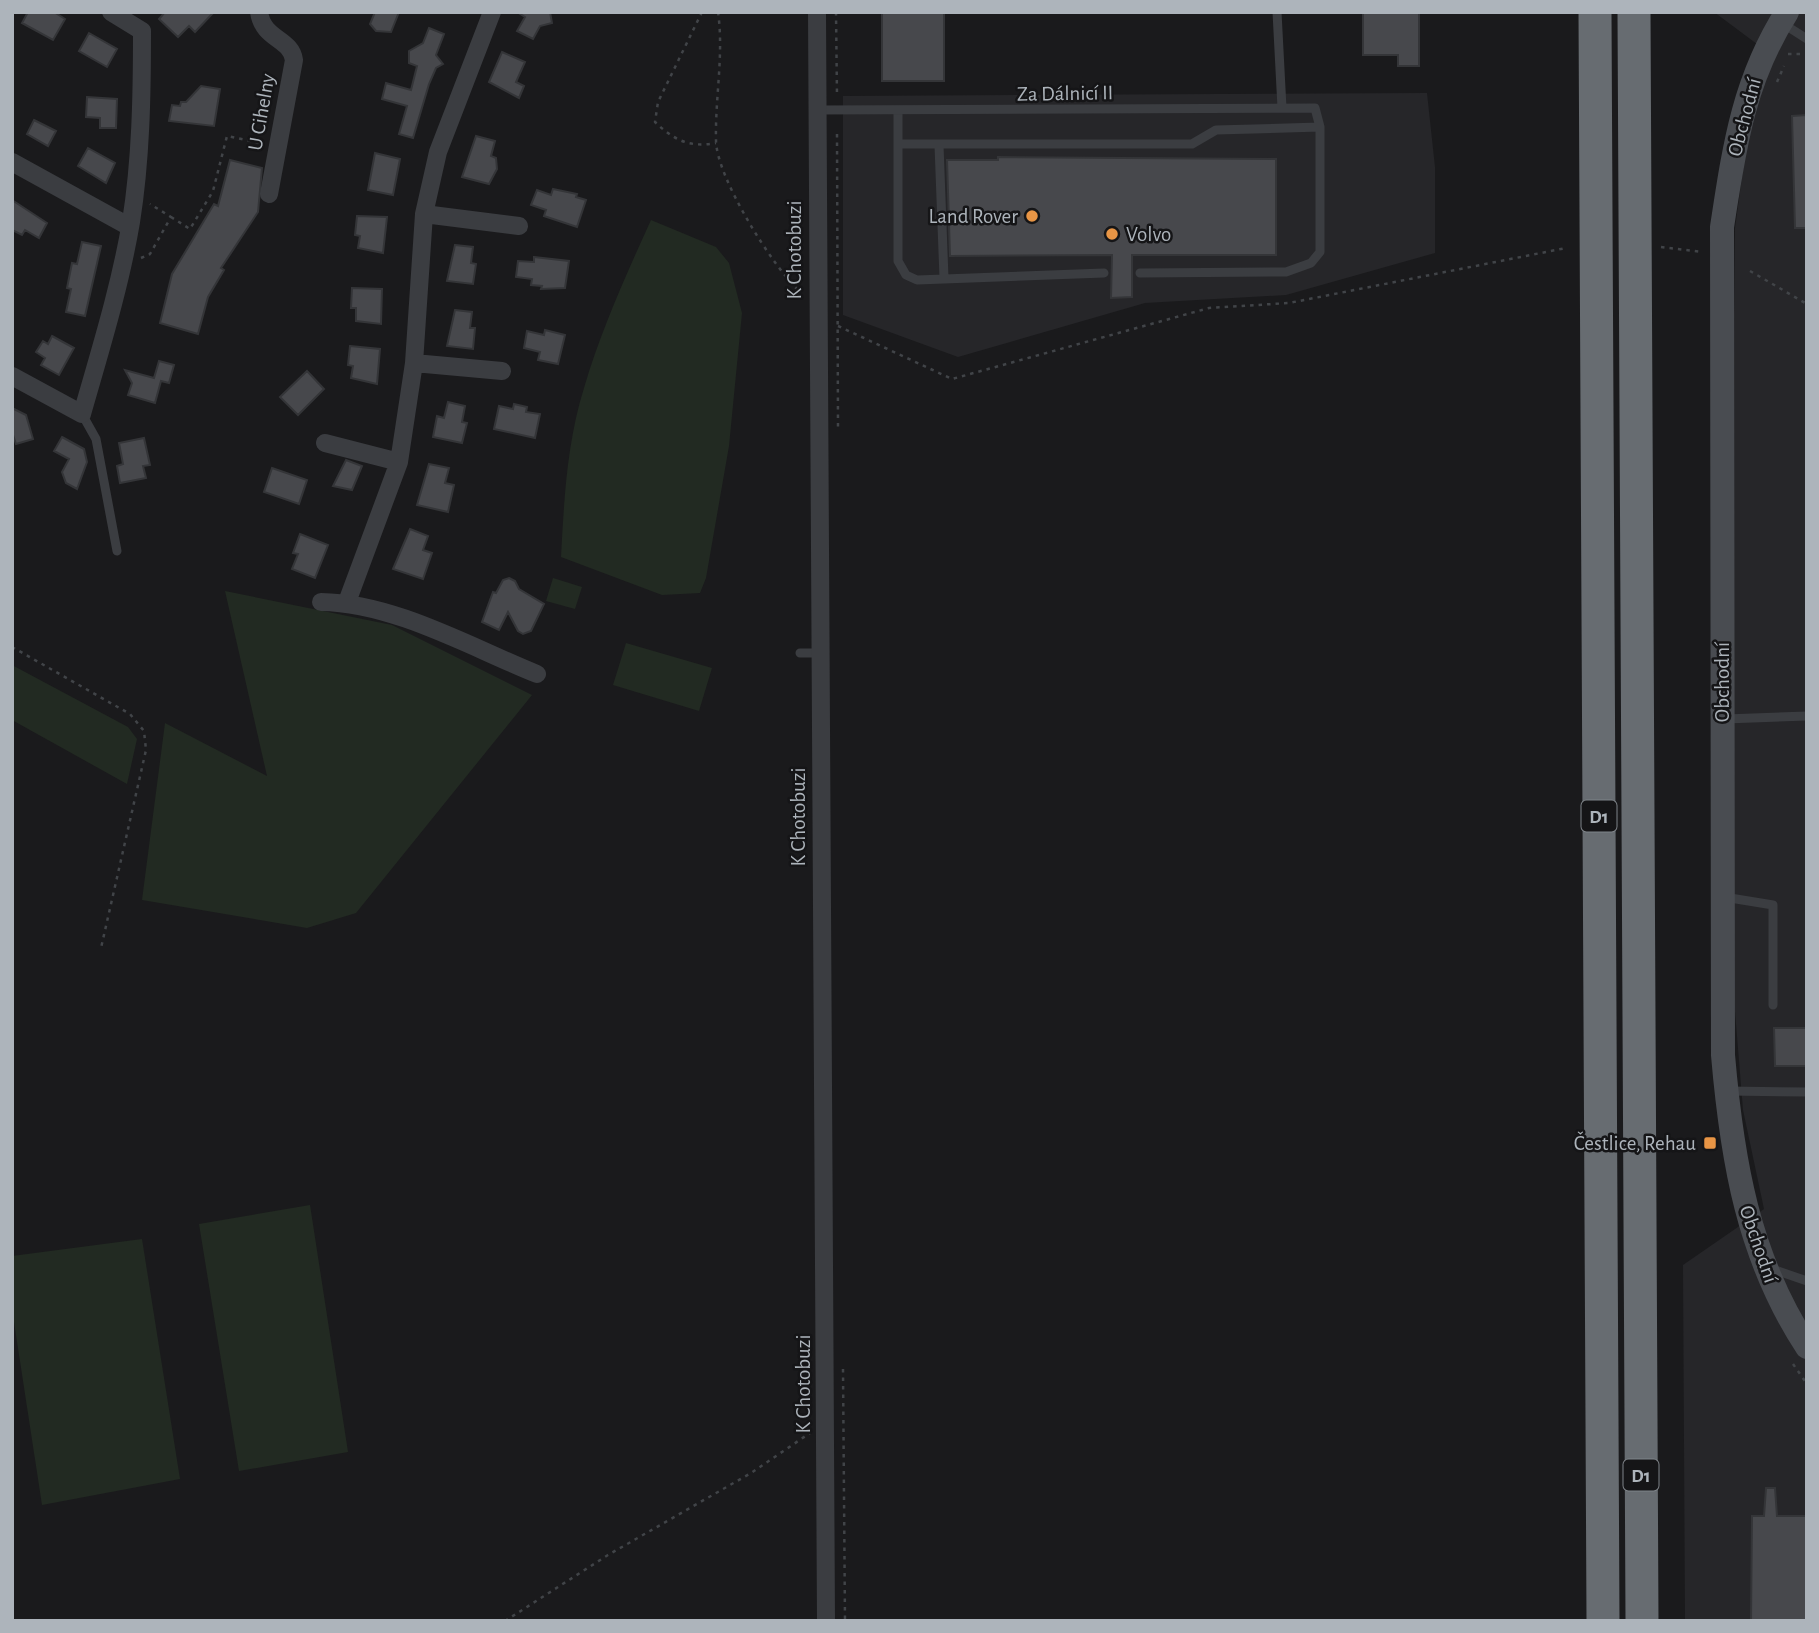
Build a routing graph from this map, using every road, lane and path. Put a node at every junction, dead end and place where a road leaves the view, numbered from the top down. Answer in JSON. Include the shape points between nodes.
{"nodes":[{"id":1,"x":111,"y":12,"type":"edge"},
{"id":2,"x":259,"y":12,"type":"edge"},
{"id":3,"x":491,"y":12,"type":"edge"},
{"id":4,"x":702,"y":12,"type":"edge"},
{"id":5,"x":718,"y":12,"type":"edge"},
{"id":6,"x":817,"y":12,"type":"edge"},
{"id":7,"x":836,"y":12,"type":"edge"},
{"id":8,"x":1277,"y":12,"type":"edge"},
{"id":9,"x":1595,"y":12,"type":"edge"},
{"id":10,"x":1634,"y":12,"type":"edge"},
{"id":11,"x":1784,"y":17,"type":"edge"},
{"id":12,"x":1804,"y":37,"type":"edge"},
{"id":13,"x":1788,"y":54,"type":"junction"},
{"id":14,"x":1807,"y":54,"type":"edge"},
{"id":15,"x":1774,"y":88,"type":"dead end"},
{"id":16,"x":837,"y":96,"type":"dead end"},
{"id":17,"x":1282,"y":108,"type":"junction"},
{"id":18,"x":816,"y":110,"type":"junction"},
{"id":19,"x":898,"y":110,"type":"junction"},
{"id":20,"x":1320,"y":127,"type":"junction"},
{"id":21,"x":837,"y":134,"type":"dead end"},
{"id":22,"x":716,"y":143,"type":"junction"},
{"id":23,"x":898,"y":144,"type":"junction"},
{"id":24,"x":939,"y":145,"type":"junction"},
{"id":25,"x":278,"y":146,"type":"junction"},
{"id":26,"x":12,"y":162,"type":"edge"},
{"id":27,"x":269,"y":194,"type":"dead end"},
{"id":28,"x":134,"y":205,"type":"junction"},
{"id":29,"x":424,"y":214,"type":"junction"},
{"id":30,"x":171,"y":217,"type":"junction"},
{"id":31,"x":130,"y":226,"type":"junction"},
{"id":32,"x":519,"y":226,"type":"dead end"},
{"id":33,"x":126,"y":244,"type":"junction"},
{"id":34,"x":1657,"y":246,"type":"dead end"},
{"id":35,"x":1566,"y":248,"type":"dead end"},
{"id":36,"x":1703,"y":252,"type":"dead end"},
{"id":37,"x":1751,"y":271,"type":"dead end"},
{"id":38,"x":1104,"y":273,"type":"dead end"},
{"id":39,"x":1140,"y":273,"type":"dead end"},
{"id":40,"x":944,"y":278,"type":"junction"},
{"id":41,"x":817,"y":300,"type":"junction"},
{"id":42,"x":1807,"y":304,"type":"edge"},
{"id":43,"x":414,"y":363,"type":"junction"},
{"id":44,"x":502,"y":371,"type":"dead end"},
{"id":45,"x":12,"y":376,"type":"edge"},
{"id":46,"x":82,"y":414,"type":"junction"},
{"id":47,"x":325,"y":443,"type":"dead end"},
{"id":48,"x":399,"y":462,"type":"junction"},
{"id":49,"x":117,"y":551,"type":"dead end"},
{"id":50,"x":321,"y":602,"type":"dead end"},
{"id":51,"x":347,"y":603,"type":"junction"},
{"id":52,"x":12,"y":647,"type":"edge"},
{"id":53,"x":800,"y":653,"type":"dead end"},
{"id":54,"x":819,"y":653,"type":"junction"},
{"id":55,"x":537,"y":674,"type":"dead end"},
{"id":56,"x":1807,"y":716,"type":"edge"},
{"id":57,"x":1722,"y":719,"type":"junction"},
{"id":58,"x":1723,"y":896,"type":"junction"},
{"id":59,"x":101,"y":948,"type":"dead end"},
{"id":60,"x":1773,"y":1005,"type":"dead end"},
{"id":61,"x":1726,"y":1091,"type":"junction"},
{"id":62,"x":1807,"y":1092,"type":"edge"},
{"id":63,"x":1764,"y":1266,"type":"junction"},
{"id":64,"x":1807,"y":1281,"type":"edge"},
{"id":65,"x":1807,"y":1347,"type":"edge"},
{"id":66,"x":826,"y":1433,"type":"junction"},
{"id":67,"x":505,"y":1621,"type":"edge"},
{"id":68,"x":826,"y":1621,"type":"edge"},
{"id":69,"x":845,"y":1621,"type":"edge"},
{"id":70,"x":1603,"y":1621,"type":"edge"},
{"id":71,"x":1642,"y":1621,"type":"edge"}],
"edges":[{"from":1,"to":28,"type":"street","via":[[142,31],[143,116]]},
{"from":2,"to":25,"type":"street","name":"U Cihelny","via":[[266,32],[293,53]]},
{"from":3,"to":29,"type":"street","via":[[438,152]]},
{"from":4,"to":22,"type":"path","via":[[658,102],[655,122],[671,137],[697,147]]},
{"from":5,"to":22,"type":"path"},
{"from":6,"to":18,"type":"street","name":"K Chotobuzi"},
{"from":7,"to":16,"type":"path"},
{"from":8,"to":17,"type":"lane"},
{"from":9,"to":70,"type":"highway","number":"D1"},
{"from":10,"to":71,"type":"highway","number":"D1"},
{"from":11,"to":12,"type":"lane"},
{"from":11,"to":57,"type":"street","name":"Obchodní","via":[[1755,72],[1737,130],[1722,227]]},
{"from":12,"to":13,"type":"path"},
{"from":13,"to":14,"type":"path"},
{"from":13,"to":15,"type":"path"},
{"from":17,"to":19,"type":"lane","name":"Za Dálnicí II"},
{"from":17,"to":20,"type":"lane","name":"Za Dálnicí II","via":[[1315,108]]},
{"from":18,"to":19,"type":"lane","name":"Za Dálnicí II"},
{"from":18,"to":41,"type":"street","name":"K Chotobuzi"},
{"from":19,"to":23,"type":"lane"},
{"from":20,"to":24,"type":"lane","via":[[1216,130],[1192,144]]},
{"from":20,"to":39,"type":"lane","via":[[1320,252],[1311,263],[1286,272]]},
{"from":21,"to":35,"type":"path","via":[[838,326],[952,379],[1209,308],[1289,303]]},
{"from":22,"to":41,"type":"path","via":[[721,171],[783,273],[799,291]]},
{"from":23,"to":24,"type":"lane"},
{"from":23,"to":40,"type":"lane","via":[[898,261],[906,275],[918,280]]},
{"from":24,"to":40,"type":"lane"},
{"from":25,"to":27,"type":"street","name":"U Cihelny"},
{"from":25,"to":30,"type":"path","via":[[227,136],[213,191],[190,229]]},
{"from":26,"to":31,"type":"street"},
{"from":28,"to":30,"type":"path","via":[[139,208],[141,198]]},
{"from":28,"to":31,"type":"street"},
{"from":29,"to":32,"type":"street"},
{"from":29,"to":43,"type":"street"},
{"from":30,"to":33,"type":"path","via":[[150,254],[142,259],[132,256],[133,245]]},
{"from":31,"to":33,"type":"street"},
{"from":33,"to":46,"type":"street"},
{"from":34,"to":36,"type":"path"},
{"from":37,"to":42,"type":"path"},
{"from":38,"to":40,"type":"lane"},
{"from":41,"to":54,"type":"street","name":"K Chotobuzi"},
{"from":43,"to":44,"type":"street"},
{"from":43,"to":48,"type":"street"},
{"from":45,"to":46,"type":"street"},
{"from":46,"to":49,"type":"lane","via":[[96,439]]},
{"from":47,"to":48,"type":"street"},
{"from":48,"to":51,"type":"street"},
{"from":50,"to":51,"type":"street"},
{"from":51,"to":55,"type":"street","via":[[423,624]]},
{"from":52,"to":59,"type":"path","via":[[130,714],[144,732],[146,750]]},
{"from":53,"to":54,"type":"lane"},
{"from":54,"to":66,"type":"street","name":"K Chotobuzi"},
{"from":56,"to":57,"type":"lane"},
{"from":57,"to":58,"type":"street","name":"Obchodní"},
{"from":58,"to":60,"type":"lane","via":[[1773,905]]},
{"from":58,"to":61,"type":"street","name":"Obchodní"},
{"from":61,"to":62,"type":"lane"},
{"from":61,"to":63,"type":"street","name":"Obchodní","via":[[1749,1228]]},
{"from":63,"to":64,"type":"lane"},
{"from":63,"to":65,"type":"street","name":"Obchodní"},
{"from":66,"to":67,"type":"path","via":[[797,1439],[751,1473]]},
{"from":66,"to":68,"type":"street","name":"K Chotobuzi"},
{"from":66,"to":69,"type":"path","via":[[844,1432]]}]}
